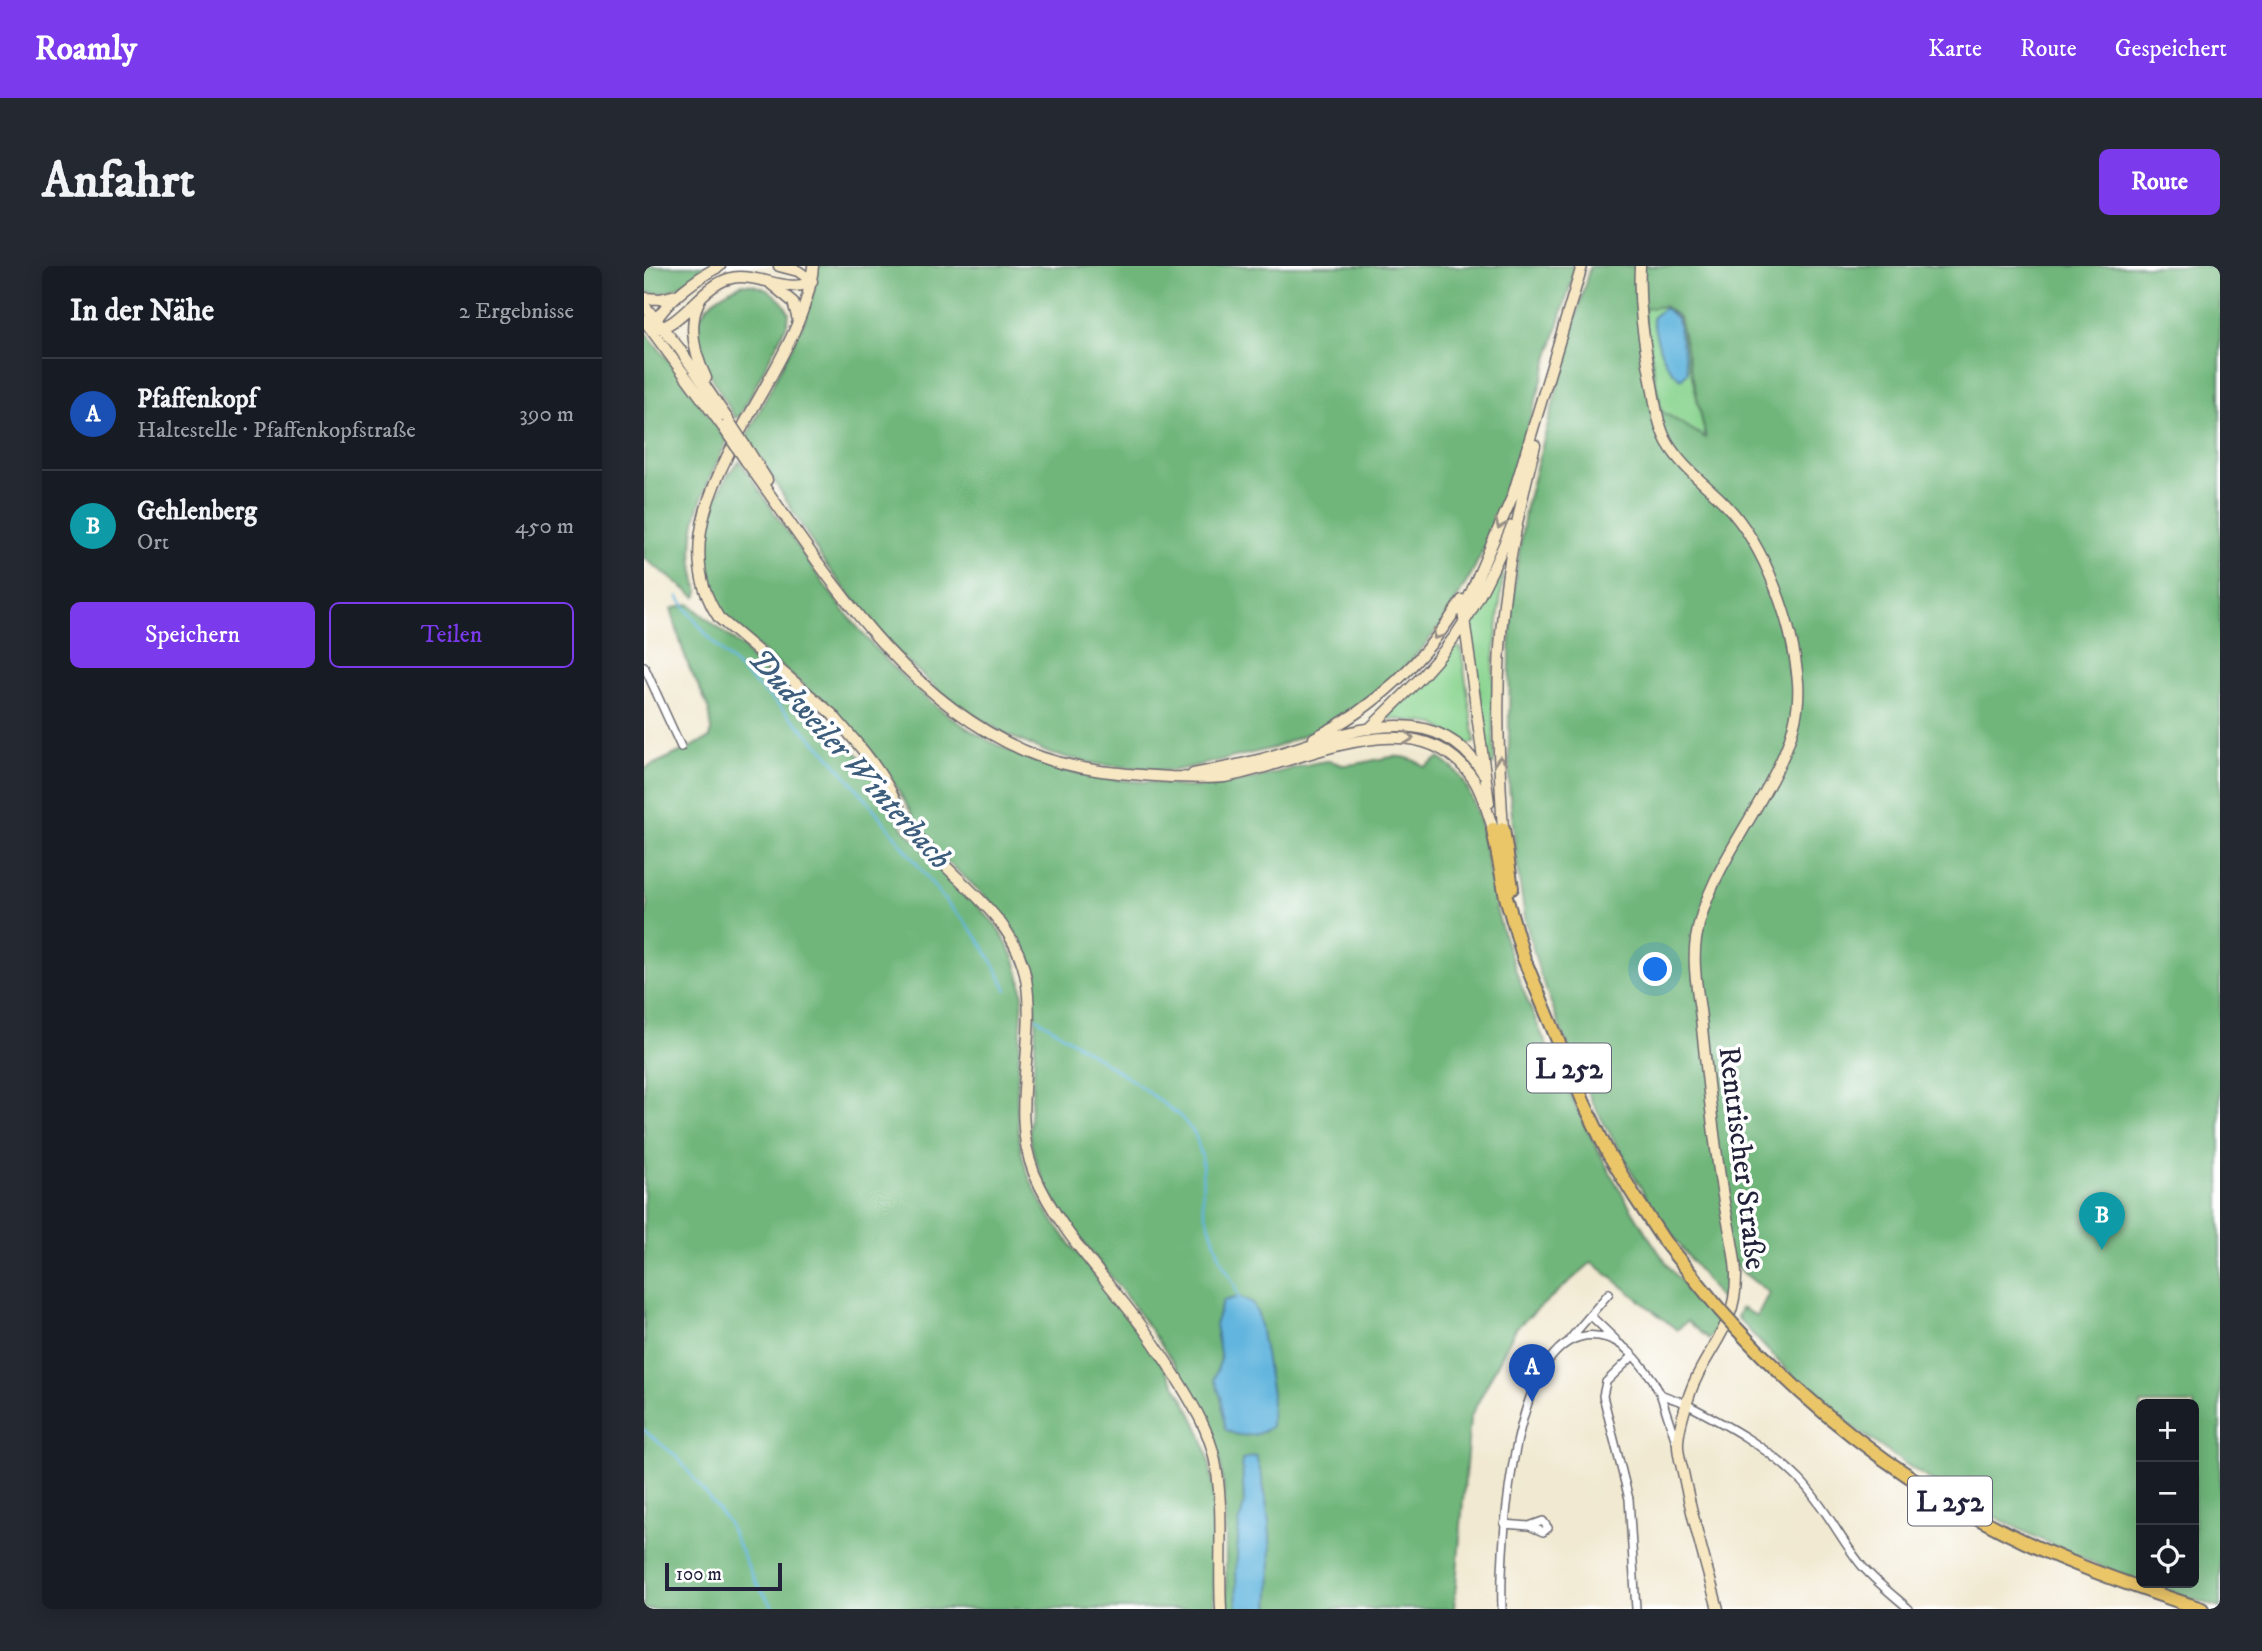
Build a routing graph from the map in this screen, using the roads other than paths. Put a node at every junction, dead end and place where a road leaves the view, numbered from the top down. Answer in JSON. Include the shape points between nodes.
{"nodes":[{"id":1,"x":720,"y":266,"type":"edge"},
{"id":2,"x":779,"y":266,"type":"edge"},
{"id":3,"x":813,"y":266,"type":"edge"},
{"id":4,"x":1582,"y":266,"type":"edge"},
{"id":5,"x":1640,"y":266,"type":"edge"},
{"id":6,"x":764,"y":281,"type":"junction"},
{"id":7,"x":812,"y":281,"type":"junction"},
{"id":8,"x":680,"y":294,"type":"junction"},
{"id":9,"x":702,"y":295,"type":"junction"},
{"id":10,"x":644,"y":298,"type":"edge"},
{"id":11,"x":644,"y":305,"type":"edge"},
{"id":12,"x":644,"y":320,"type":"edge"},
{"id":13,"x":1567,"y":320,"type":"junction"},
{"id":14,"x":798,"y":323,"type":"junction"},
{"id":15,"x":657,"y":325,"type":"junction"},
{"id":16,"x":718,"y":404,"type":"junction"},
{"id":17,"x":725,"y":422,"type":"junction"},
{"id":18,"x":1520,"y":507,"type":"junction"},
{"id":19,"x":1475,"y":579,"type":"junction"},
{"id":20,"x":1463,"y":624,"type":"junction"},
{"id":21,"x":644,"y":666,"type":"edge"},
{"id":22,"x":1370,"y":728,"type":"junction"},
{"id":23,"x":1342,"y":745,"type":"junction"},
{"id":24,"x":681,"y":747,"type":"dead end"},
{"id":25,"x":1295,"y":748,"type":"junction"},
{"id":26,"x":1171,"y":776,"type":"junction"},
{"id":27,"x":1485,"y":776,"type":"junction"},
{"id":28,"x":1498,"y":829,"type":"junction"},
{"id":29,"x":1609,"y":1293,"type":"dead end"},
{"id":30,"x":1591,"y":1316,"type":"junction"},
{"id":31,"x":1618,"y":1342,"type":"junction"},
{"id":32,"x":1564,"y":1344,"type":"junction"},
{"id":33,"x":1633,"y":1356,"type":"junction"},
{"id":34,"x":1660,"y":1393,"type":"junction"},
{"id":35,"x":1687,"y":1404,"type":"junction"},
{"id":36,"x":1677,"y":1445,"type":"junction"},
{"id":37,"x":1504,"y":1524,"type":"junction"},
{"id":38,"x":1529,"y":1526,"type":"dead end"},
{"id":39,"x":1221,"y":1609,"type":"edge"},
{"id":40,"x":1502,"y":1609,"type":"edge"},
{"id":41,"x":1636,"y":1609,"type":"edge"},
{"id":42,"x":1718,"y":1609,"type":"edge"},
{"id":43,"x":1909,"y":1609,"type":"edge"},
{"id":44,"x":2202,"y":1609,"type":"edge"}],
"edges":[{"from":1,"to":8,"type":"main road"},
{"from":2,"to":7,"type":"main road"},
{"from":3,"to":7,"type":"main road"},
{"from":4,"to":13,"type":"main road"},
{"from":5,"to":35,"type":"main road","name":"Rentrischer Straße","via":[[1644,343],[1661,428],[1675,454],[1725,503],[1757,546],[1781,608],[1798,685],[1788,743],[1720,869],[1699,923],[1695,952],[1705,1059],[1736,1283],[1724,1331]]},
{"from":6,"to":7,"type":"main road","via":[[799,287]]},
{"from":6,"to":9,"type":"main road","via":[[728,279]]},
{"from":6,"to":14,"type":"main road","via":[[790,298]]},
{"from":7,"to":14,"type":"main road"},
{"from":8,"to":10,"type":"main road"},
{"from":8,"to":15,"type":"main road"},
{"from":9,"to":15,"type":"main road"},
{"from":9,"to":16,"type":"main road","via":[[692,334]]},
{"from":11,"to":15,"type":"main road"},
{"from":12,"to":15,"type":"main road"},
{"from":13,"to":18,"type":"main road"},
{"from":13,"to":19,"type":"main road","one_way":true,"via":[[1513,495]]},
{"from":14,"to":39,"type":"main road","via":[[705,503],[697,538],[703,586],[719,618],[838,721],[887,784],[921,841],[990,909],[1015,944],[1029,1005],[1024,1114],[1027,1151],[1061,1224],[1135,1317],[1199,1415],[1214,1456],[1219,1493]]},
{"from":15,"to":16,"type":"main road"},
{"from":15,"to":17,"type":"main road"},
{"from":16,"to":17,"type":"main road"},
{"from":17,"to":26,"type":"main road","bridge":true,"via":[[864,622],[925,687],[1002,740],[1053,760],[1103,772]]},
{"from":18,"to":20,"type":"main road"},
{"from":28,"to":18,"type":"main road","one_way":true,"via":[[1500,656]]},
{"from":19,"to":20,"type":"main road","via":[[1465,602]]},
{"from":19,"to":25,"type":"main road","one_way":true,"via":[[1435,638],[1394,684],[1352,718]]},
{"from":20,"to":22,"type":"main road","via":[[1415,684]]},
{"from":20,"to":27,"type":"main road"},
{"from":21,"to":24,"type":"street"},
{"from":22,"to":23,"type":"main road"},
{"from":22,"to":25,"type":"main road"},
{"from":22,"to":27,"type":"main road","via":[[1413,725],[1436,731],[1466,751]]},
{"from":23,"to":26,"type":"main road","via":[[1223,777]]},
{"from":23,"to":28,"type":"main road","one_way":true,"via":[[1400,737],[1437,745],[1474,780]]},
{"from":25,"to":26,"type":"main road","via":[[1239,765]]},
{"from":27,"to":28,"type":"main road","via":[[1497,804]]},
{"from":28,"to":44,"type":"highway","number":"L 252","bridge":true,"via":[[1533,981],[1584,1103],[1608,1153],[1664,1241],[1737,1329],[1833,1422],[1937,1494],[2048,1553]]},
{"from":29,"to":30,"type":"street"},
{"from":30,"to":31,"type":"street"},
{"from":30,"to":32,"type":"street"},
{"from":31,"to":32,"type":"street","via":[[1590,1335]]},
{"from":31,"to":33,"type":"street"},
{"from":32,"to":37,"type":"street","via":[[1546,1361],[1524,1416]]},
{"from":33,"to":34,"type":"street"},
{"from":33,"to":41,"type":"street","via":[[1606,1382],[1603,1396],[1629,1499]]},
{"from":34,"to":35,"type":"street"},
{"from":34,"to":36,"type":"street"},
{"from":35,"to":36,"type":"main road","name":"Rentrischer Straße"},
{"from":35,"to":43,"type":"street","via":[[1753,1441],[1801,1481],[1861,1564]]},
{"from":36,"to":42,"type":"main road","name":"Rentrischer Straße"},
{"from":37,"to":38,"type":"street"},
{"from":37,"to":40,"type":"street"}]}
